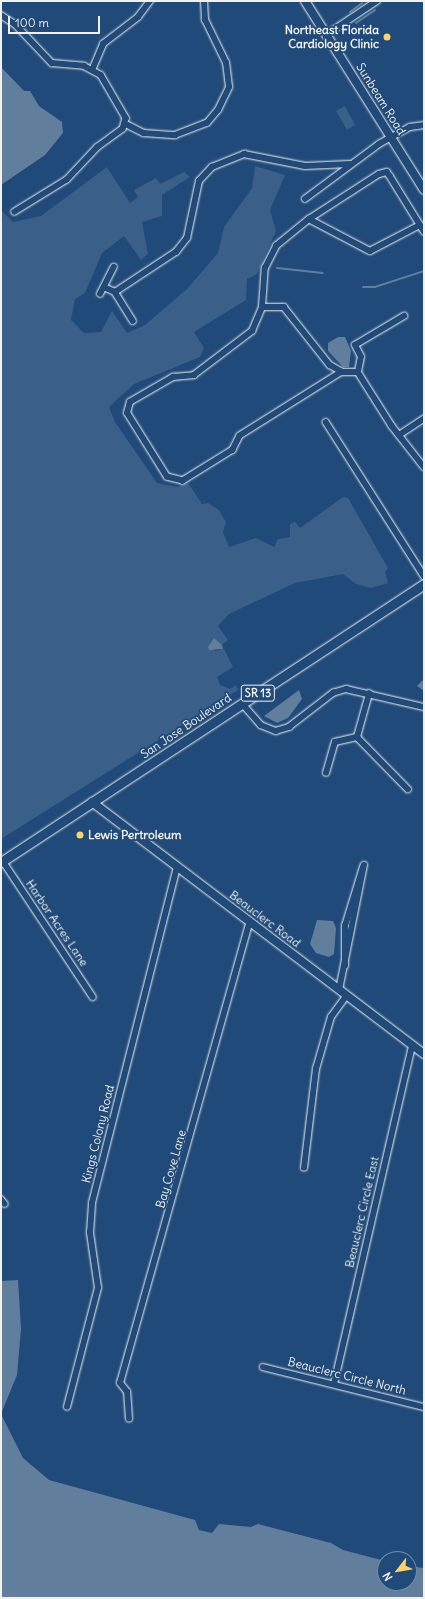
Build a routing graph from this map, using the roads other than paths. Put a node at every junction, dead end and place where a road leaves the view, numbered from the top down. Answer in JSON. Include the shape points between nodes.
{"nodes":[{"id":1,"x":150,"y":1,"type":"edge"},
{"id":2,"x":204,"y":1,"type":"edge"},
{"id":3,"x":305,"y":1,"type":"edge"},
{"id":4,"x":377,"y":1,"type":"edge"},
{"id":5,"x":1,"y":15,"type":"edge"},
{"id":6,"x":326,"y":35,"type":"junction"},
{"id":7,"x":93,"y":68,"type":"junction"},
{"id":8,"x":126,"y":124,"type":"junction"},
{"id":9,"x":424,"y":125,"type":"edge"},
{"id":10,"x":390,"y":136,"type":"junction"},
{"id":11,"x":350,"y":164,"type":"junction"},
{"id":12,"x":424,"y":190,"type":"edge"},
{"id":13,"x":305,"y":199,"type":"dead end"},
{"id":14,"x":15,"y":212,"type":"dead end"},
{"id":15,"x":309,"y":219,"type":"junction"},
{"id":16,"x":422,"y":228,"type":"edge"},
{"id":17,"x":114,"y":268,"type":"dead end"},
{"id":18,"x":104,"y":287,"type":"junction"},
{"id":19,"x":115,"y":292,"type":"junction"},
{"id":20,"x":100,"y":294,"type":"dead end"},
{"id":21,"x":262,"y":307,"type":"junction"},
{"id":22,"x":404,"y":316,"type":"dead end"},
{"id":23,"x":133,"y":321,"type":"dead end"},
{"id":24,"x":342,"y":372,"type":"junction"},
{"id":25,"x":358,"y":372,"type":"junction"},
{"id":26,"x":424,"y":419,"type":"edge"},
{"id":27,"x":326,"y":422,"type":"dead end"},
{"id":28,"x":399,"y":435,"type":"junction"},
{"id":29,"x":424,"y":467,"type":"edge"},
{"id":30,"x":424,"y":576,"type":"edge"},
{"id":31,"x":424,"y":584,"type":"edge"},
{"id":32,"x":369,"y":694,"type":"junction"},
{"id":33,"x":242,"y":703,"type":"junction"},
{"id":34,"x":424,"y":707,"type":"edge"},
{"id":35,"x":357,"y":737,"type":"junction"},
{"id":36,"x":326,"y":772,"type":"dead end"},
{"id":37,"x":408,"y":788,"type":"dead end"},
{"id":38,"x":92,"y":802,"type":"junction"},
{"id":39,"x":2,"y":862,"type":"edge"},
{"id":40,"x":177,"y":867,"type":"junction"},
{"id":41,"x":348,"y":912,"type":"junction"},
{"id":42,"x":354,"y":914,"type":"junction"},
{"id":43,"x":250,"y":922,"type":"junction"},
{"id":44,"x":346,"y":970,"type":"junction"},
{"id":45,"x":343,"y":993,"type":"junction"},
{"id":46,"x":93,"y":997,"type":"dead end"},
{"id":47,"x":412,"y":1045,"type":"junction"},
{"id":48,"x":424,"y":1054,"type":"edge"},
{"id":49,"x":304,"y":1168,"type":"dead end"},
{"id":50,"x":1,"y":1199,"type":"edge"},
{"id":51,"x":5,"y":1204,"type":"dead end"},
{"id":52,"x":264,"y":1367,"type":"dead end"},
{"id":53,"x":334,"y":1384,"type":"junction"},
{"id":54,"x":424,"y":1407,"type":"edge"},
{"id":55,"x":67,"y":1408,"type":"dead end"},
{"id":56,"x":129,"y":1420,"type":"dead end"}],
"edges":[{"from":1,"to":7,"type":"street","via":[[138,17],[103,44]]},
{"from":2,"to":8,"type":"street","via":[[205,20],[226,63],[229,87],[218,110],[207,123],[176,135],[144,133]]},
{"from":3,"to":6,"type":"street","name":"Sunbeam Road"},
{"from":4,"to":6,"type":"street"},
{"from":5,"to":7,"type":"street","via":[[15,24],[52,62]]},
{"from":6,"to":10,"type":"street","name":"Sunbeam Road"},
{"from":7,"to":8,"type":"street","via":[[101,75],[125,112]]},
{"from":8,"to":14,"type":"street","via":[[66,180]]},
{"from":9,"to":10,"type":"street"},
{"from":10,"to":11,"type":"street"},
{"from":10,"to":12,"type":"street","name":"Sunbeam Road"},
{"from":11,"to":13,"type":"street"},
{"from":11,"to":19,"type":"street","via":[[305,166],[244,154],[212,167],[199,181],[187,238],[176,252]]},
{"from":15,"to":16,"type":"street","via":[[370,251]]},
{"from":15,"to":16,"type":"street","via":[[383,172],[390,176]]},
{"from":15,"to":21,"type":"street","via":[[287,235],[267,260]]},
{"from":17,"to":18,"type":"street"},
{"from":18,"to":19,"type":"street"},
{"from":18,"to":20,"type":"street"},
{"from":19,"to":23,"type":"street"},
{"from":21,"to":24,"type":"street","via":[[284,307],[312,346]]},
{"from":21,"to":24,"type":"street","via":[[252,331],[215,355],[213,363],[194,375],[173,377],[127,407],[129,417],[171,481],[183,481],[233,450],[240,436]]},
{"from":22,"to":25,"type":"street","via":[[355,345],[361,357]]},
{"from":24,"to":25,"type":"street"},
{"from":25,"to":28,"type":"street"},
{"from":26,"to":28,"type":"street"},
{"from":27,"to":30,"type":"street"},
{"from":28,"to":29,"type":"street"},
{"from":31,"to":33,"type":"main road","name":"San Jose Boulevard","number":"SR 13"},
{"from":32,"to":33,"type":"street","via":[[346,690],[333,693],[294,724],[276,730],[260,725]]},
{"from":32,"to":34,"type":"street"},
{"from":32,"to":35,"type":"street"},
{"from":33,"to":38,"type":"main road","name":"San Jose Boulevard","number":"SR 13"},
{"from":35,"to":36,"type":"street","via":[[335,742]]},
{"from":35,"to":37,"type":"street"},
{"from":38,"to":39,"type":"main road","name":"San Jose Boulevard","number":"SR 13"},
{"from":38,"to":40,"type":"street","name":"Beauclerc Road"},
{"from":39,"to":46,"type":"street","name":"Harbor Acres Lane"},
{"from":40,"to":43,"type":"street","name":"Beauclerc Road"},
{"from":40,"to":55,"type":"street","name":"Kings Colony Road","via":[[92,1203],[90,1233],[98,1288]]},
{"from":41,"to":42,"type":"street"},
{"from":41,"to":42,"type":"street","via":[[364,865]]},
{"from":41,"to":44,"type":"street","via":[[342,952]]},
{"from":42,"to":44,"type":"street"},
{"from":43,"to":45,"type":"street","name":"Beauclerc Road"},
{"from":43,"to":56,"type":"street","name":"Bay Cove Lane","via":[[120,1383],[127,1392]]},
{"from":44,"to":45,"type":"street"},
{"from":45,"to":47,"type":"street","name":"Beauclerc Road"},
{"from":45,"to":49,"type":"street","via":[[331,1017],[316,1069]]},
{"from":47,"to":48,"type":"street","name":"Beauclerc Road"},
{"from":47,"to":53,"type":"street","name":"Beauclerc Circle East"},
{"from":50,"to":51,"type":"street"},
{"from":52,"to":53,"type":"street","name":"Beauclerc Circle North"},
{"from":53,"to":54,"type":"street","name":"Beauclerc Circle North"}]}
